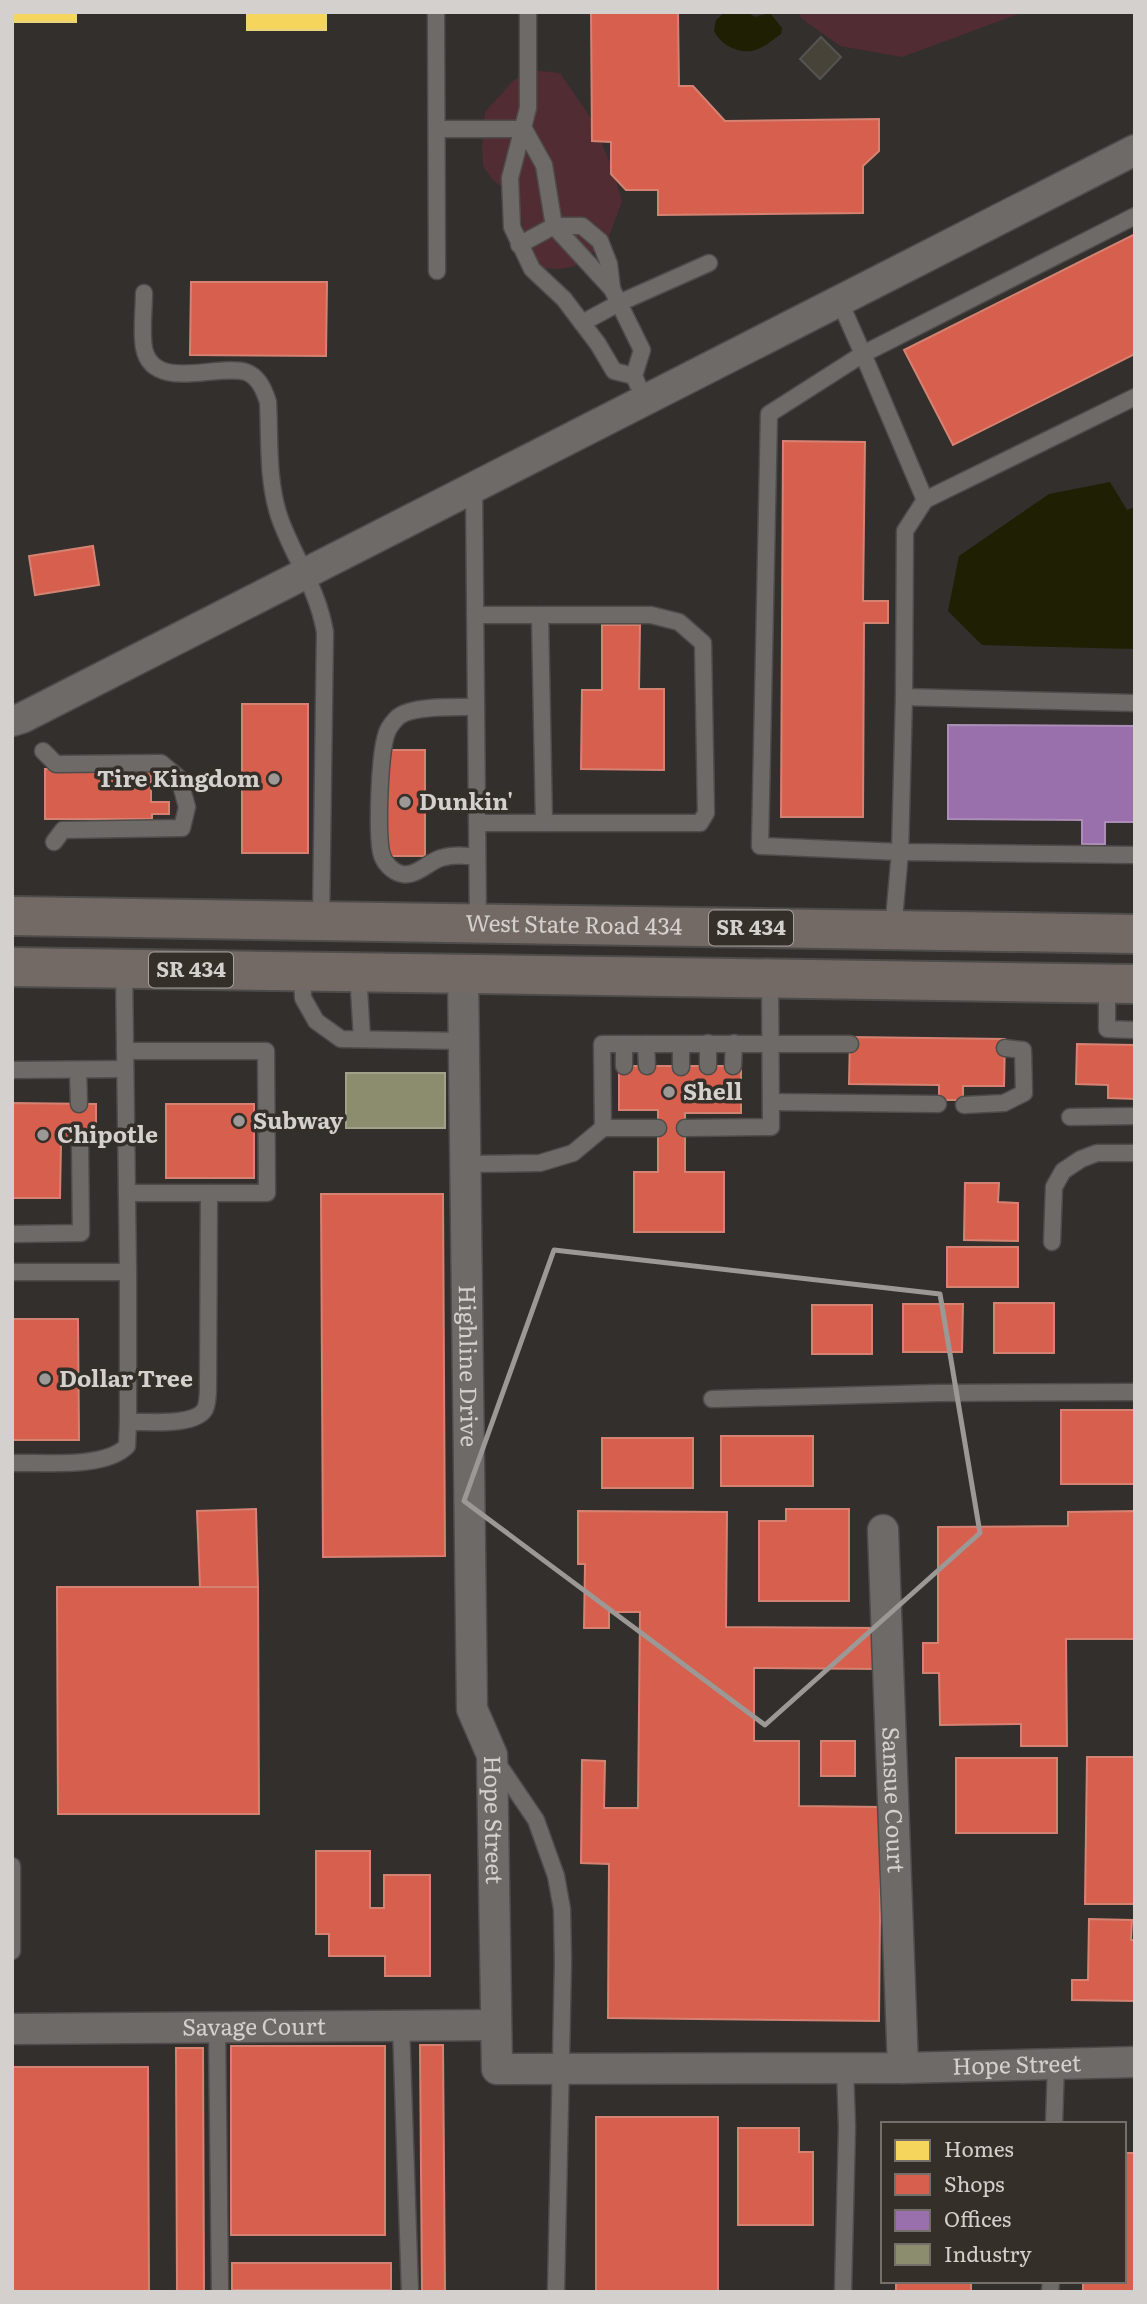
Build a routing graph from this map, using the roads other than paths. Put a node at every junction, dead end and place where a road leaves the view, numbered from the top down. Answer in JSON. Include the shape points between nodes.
{"nodes":[{"id":1,"x":436,"y":12,"type":"edge"},
{"id":2,"x":528,"y":12,"type":"edge"},
{"id":3,"x":437,"y":129,"type":"junction"},
{"id":4,"x":524,"y":129,"type":"junction"},
{"id":5,"x":1135,"y":150,"type":"edge"},
{"id":6,"x":1135,"y":216,"type":"edge"},
{"id":7,"x":554,"y":226,"type":"junction"},
{"id":8,"x":519,"y":245,"type":"junction"},
{"id":9,"x":709,"y":263,"type":"dead end"},
{"id":10,"x":437,"y":271,"type":"dead end"},
{"id":11,"x":144,"y":293,"type":"dead end"},
{"id":12,"x":615,"y":296,"type":"junction"},
{"id":13,"x":839,"y":300,"type":"junction"},
{"id":14,"x":582,"y":323,"type":"junction"},
{"id":15,"x":863,"y":354,"type":"junction"},
{"id":16,"x":640,"y":388,"type":"junction"},
{"id":17,"x":1135,"y":397,"type":"edge"},
{"id":18,"x":474,"y":487,"type":"junction"},
{"id":19,"x":925,"y":500,"type":"junction"},
{"id":20,"x":306,"y":573,"type":"junction"},
{"id":21,"x":475,"y":615,"type":"junction"},
{"id":22,"x":540,"y":615,"type":"junction"},
{"id":23,"x":904,"y":697,"type":"junction"},
{"id":24,"x":1135,"y":703,"type":"edge"},
{"id":25,"x":476,"y":707,"type":"junction"},
{"id":26,"x":17,"y":719,"type":"edge"},
{"id":27,"x":43,"y":751,"type":"dead end"},
{"id":28,"x":477,"y":823,"type":"junction"},
{"id":29,"x":544,"y":823,"type":"junction"},
{"id":30,"x":54,"y":842,"type":"dead end"},
{"id":31,"x":900,"y":852,"type":"junction"},
{"id":32,"x":1135,"y":855,"type":"edge"},
{"id":33,"x":477,"y":857,"type":"junction"},
{"id":34,"x":12,"y":916,"type":"edge"},
{"id":35,"x":321,"y":921,"type":"junction"},
{"id":36,"x":478,"y":923,"type":"junction"},
{"id":37,"x":893,"y":930,"type":"junction"},
{"id":38,"x":1135,"y":934,"type":"edge"},
{"id":39,"x":12,"y":968,"type":"edge"},
{"id":40,"x":124,"y":969,"type":"junction"},
{"id":41,"x":302,"y":971,"type":"junction"},
{"id":42,"x":358,"y":972,"type":"junction"},
{"id":43,"x":463,"y":974,"type":"junction"},
{"id":44,"x":770,"y":978,"type":"junction"},
{"id":45,"x":1121,"y":984,"type":"edge"},
{"id":46,"x":1135,"y":1030,"type":"edge"},
{"id":47,"x":362,"y":1039,"type":"junction"},
{"id":48,"x":464,"y":1041,"type":"junction"},
{"id":49,"x":708,"y":1043,"type":"junction"},
{"id":50,"x":734,"y":1043,"type":"junction"},
{"id":51,"x":770,"y":1043,"type":"junction"},
{"id":52,"x":624,"y":1044,"type":"junction"},
{"id":53,"x":646,"y":1044,"type":"junction"},
{"id":54,"x":681,"y":1044,"type":"junction"},
{"id":55,"x":850,"y":1044,"type":"dead end"},
{"id":56,"x":1005,"y":1048,"type":"dead end"},
{"id":57,"x":125,"y":1051,"type":"junction"},
{"id":58,"x":625,"y":1066,"type":"dead end"},
{"id":59,"x":647,"y":1066,"type":"dead end"},
{"id":60,"x":708,"y":1066,"type":"dead end"},
{"id":61,"x":733,"y":1066,"type":"dead end"},
{"id":62,"x":681,"y":1067,"type":"dead end"},
{"id":63,"x":125,"y":1069,"type":"junction"},
{"id":64,"x":12,"y":1070,"type":"edge"},
{"id":65,"x":78,"y":1070,"type":"junction"},
{"id":66,"x":771,"y":1102,"type":"junction"},
{"id":67,"x":79,"y":1104,"type":"dead end"},
{"id":68,"x":938,"y":1104,"type":"dead end"},
{"id":69,"x":964,"y":1105,"type":"dead end"},
{"id":70,"x":625,"y":1110,"type":"dead end"},
{"id":71,"x":647,"y":1110,"type":"dead end"},
{"id":72,"x":1135,"y":1116,"type":"edge"},
{"id":73,"x":1070,"y":1117,"type":"dead end"},
{"id":74,"x":603,"y":1128,"type":"junction"},
{"id":75,"x":625,"y":1128,"type":"junction"},
{"id":76,"x":685,"y":1128,"type":"dead end"},
{"id":77,"x":80,"y":1143,"type":"dead end"},
{"id":78,"x":1135,"y":1153,"type":"edge"},
{"id":79,"x":466,"y":1164,"type":"junction"},
{"id":80,"x":127,"y":1193,"type":"junction"},
{"id":81,"x":209,"y":1193,"type":"junction"},
{"id":82,"x":12,"y":1234,"type":"edge"},
{"id":83,"x":1052,"y":1242,"type":"dead end"},
{"id":84,"x":12,"y":1272,"type":"edge"},
{"id":85,"x":128,"y":1272,"type":"junction"},
{"id":86,"x":1135,"y":1392,"type":"edge"},
{"id":87,"x":712,"y":1399,"type":"dead end"},
{"id":88,"x":128,"y":1422,"type":"junction"},
{"id":89,"x":12,"y":1463,"type":"edge"},
{"id":90,"x":883,"y":1530,"type":"dead end"},
{"id":91,"x":492,"y":1755,"type":"junction"},
{"id":92,"x":12,"y":1866,"type":"edge"},
{"id":93,"x":12,"y":1951,"type":"edge"},
{"id":94,"x":495,"y":2025,"type":"junction"},
{"id":95,"x":401,"y":2026,"type":"junction"},
{"id":96,"x":217,"y":2027,"type":"junction"},
{"id":97,"x":12,"y":2029,"type":"edge"},
{"id":98,"x":1135,"y":2062,"type":"edge"},
{"id":99,"x":1056,"y":2064,"type":"junction"},
{"id":100,"x":561,"y":2067,"type":"junction"},
{"id":101,"x":845,"y":2067,"type":"junction"},
{"id":102,"x":903,"y":2067,"type":"junction"},
{"id":103,"x":1054,"y":2122,"type":"edge"},
{"id":104,"x":220,"y":2292,"type":"edge"},
{"id":105,"x":410,"y":2292,"type":"edge"},
{"id":106,"x":556,"y":2292,"type":"edge"},
{"id":107,"x":843,"y":2292,"type":"edge"}],
"edges":[{"from":1,"to":3,"type":"lane"},
{"from":2,"to":4,"type":"lane"},
{"from":3,"to":4,"type":"lane"},
{"from":3,"to":10,"type":"lane"},
{"from":4,"to":7,"type":"lane","via":[[544,165]]},
{"from":4,"to":8,"type":"lane","via":[[510,178],[512,227]]},
{"from":5,"to":13,"type":"street"},
{"from":6,"to":15,"type":"lane"},
{"from":7,"to":8,"type":"lane"},
{"from":7,"to":12,"type":"lane"},
{"from":7,"to":12,"type":"lane","via":[[582,226],[600,241]]},
{"from":8,"to":14,"type":"lane","via":[[532,269]]},
{"from":9,"to":12,"type":"lane"},
{"from":11,"to":20,"type":"lane","via":[[144,347],[155,365],[166,373],[247,373],[264,391],[276,501]]},
{"from":12,"to":14,"type":"lane"},
{"from":12,"to":16,"type":"lane","via":[[642,350]]},
{"from":13,"to":15,"type":"lane"},
{"from":13,"to":16,"type":"street"},
{"from":14,"to":16,"type":"lane","via":[[614,371]]},
{"from":15,"to":19,"type":"lane"},
{"from":15,"to":31,"type":"lane","via":[[769,414],[760,846]]},
{"from":16,"to":18,"type":"street"},
{"from":17,"to":19,"type":"lane"},
{"from":18,"to":20,"type":"street"},
{"from":18,"to":21,"type":"lane"},
{"from":19,"to":23,"type":"lane","via":[[905,531]]},
{"from":20,"to":26,"type":"street"},
{"from":20,"to":35,"type":"lane","via":[[325,632]]},
{"from":21,"to":22,"type":"lane"},
{"from":21,"to":25,"type":"lane"},
{"from":22,"to":29,"type":"lane"},
{"from":22,"to":29,"type":"lane","via":[[651,615],[679,622],[703,643],[706,813],[700,823]]},
{"from":23,"to":24,"type":"lane"},
{"from":23,"to":31,"type":"lane"},
{"from":25,"to":28,"type":"lane"},
{"from":25,"to":33,"type":"lane","via":[[430,708],[400,715],[383,748],[380,795],[381,854],[390,868],[404,875],[454,854]]},
{"from":27,"to":30,"type":"lane","via":[[56,764],[161,763],[179,778],[187,807],[182,828],[64,830]]},
{"from":28,"to":29,"type":"lane"},
{"from":28,"to":33,"type":"lane"},
{"from":31,"to":32,"type":"lane"},
{"from":31,"to":37,"type":"lane"},
{"from":33,"to":36,"type":"lane"},
{"from":34,"to":35,"type":"main road","name":"West State Road 434","number":"SR 434"},
{"from":35,"to":36,"type":"main road","name":"West State Road 434","number":"SR 434"},
{"from":36,"to":37,"type":"main road","name":"West State Road 434","number":"SR 434"},
{"from":37,"to":38,"type":"main road","name":"West State Road 434","number":"SR 434"},
{"from":39,"to":40,"type":"main road","number":"SR 434"},
{"from":40,"to":41,"type":"main road","number":"SR 434"},
{"from":40,"to":57,"type":"lane"},
{"from":41,"to":42,"type":"main road","number":"SR 434"},
{"from":41,"to":47,"type":"lane","via":[[303,998],[316,1021],[341,1039]]},
{"from":42,"to":43,"type":"main road","number":"SR 434"},
{"from":42,"to":47,"type":"lane"},
{"from":43,"to":44,"type":"main road","number":"SR 434"},
{"from":43,"to":48,"type":"street","name":"Highline Drive"},
{"from":44,"to":45,"type":"main road","number":"SR 434"},
{"from":44,"to":51,"type":"lane"},
{"from":45,"to":46,"type":"lane","via":[[1107,1030]]},
{"from":47,"to":48,"type":"lane"},
{"from":48,"to":79,"type":"street","name":"Highline Drive"},
{"from":49,"to":50,"type":"lane"},
{"from":49,"to":54,"type":"lane"},
{"from":49,"to":60,"type":"lane"},
{"from":50,"to":51,"type":"lane"},
{"from":50,"to":61,"type":"lane"},
{"from":51,"to":55,"type":"lane"},
{"from":51,"to":66,"type":"lane"},
{"from":52,"to":53,"type":"lane"},
{"from":52,"to":58,"type":"lane"},
{"from":52,"to":74,"type":"lane","via":[[602,1044]]},
{"from":53,"to":54,"type":"lane"},
{"from":53,"to":59,"type":"lane"},
{"from":54,"to":62,"type":"lane"},
{"from":56,"to":69,"type":"lane","via":[[1023,1050],[1024,1093],[1004,1103]]},
{"from":57,"to":63,"type":"lane"},
{"from":57,"to":81,"type":"lane","via":[[266,1051],[267,1193]]},
{"from":63,"to":65,"type":"lane"},
{"from":63,"to":80,"type":"lane"},
{"from":64,"to":65,"type":"lane"},
{"from":65,"to":67,"type":"lane"},
{"from":66,"to":68,"type":"lane"},
{"from":66,"to":76,"type":"lane","via":[[771,1127],[708,1120]]},
{"from":70,"to":75,"type":"lane"},
{"from":71,"to":75,"type":"lane","via":[[652,1128]]},
{"from":72,"to":73,"type":"lane"},
{"from":74,"to":75,"type":"lane"},
{"from":74,"to":79,"type":"lane","via":[[573,1153],[540,1163]]},
{"from":77,"to":82,"type":"lane","via":[[81,1233]]},
{"from":78,"to":83,"type":"lane","via":[[1097,1153],[1063,1171],[1054,1187]]},
{"from":79,"to":91,"type":"street","name":"Highline Drive","via":[[472,1709]]},
{"from":80,"to":81,"type":"lane"},
{"from":80,"to":85,"type":"lane"},
{"from":81,"to":88,"type":"lane","via":[[205,1409],[188,1420]]},
{"from":84,"to":85,"type":"lane"},
{"from":85,"to":88,"type":"lane"},
{"from":86,"to":87,"type":"lane"},
{"from":88,"to":89,"type":"lane","via":[[127,1446],[111,1458]]},
{"from":90,"to":102,"type":"street","name":"Sansue Court"},
{"from":91,"to":94,"type":"street","name":"Hope Street"},
{"from":91,"to":100,"type":"lane","name":"Hope Street","via":[[536,1820],[556,1876],[562,1909]]},
{"from":92,"to":93,"type":"lane"},
{"from":94,"to":95,"type":"street","name":"Savage Court"},
{"from":94,"to":100,"type":"street","name":"Hope Street","via":[[497,2069]]},
{"from":95,"to":96,"type":"street","name":"Savage Court"},
{"from":95,"to":105,"type":"lane"},
{"from":96,"to":97,"type":"street","name":"Savage Court"},
{"from":96,"to":104,"type":"lane"},
{"from":98,"to":99,"type":"street","name":"Hope Street"},
{"from":99,"to":102,"type":"street","name":"Hope Street"},
{"from":99,"to":103,"type":"lane"},
{"from":100,"to":101,"type":"street","name":"Hope Street"},
{"from":100,"to":106,"type":"lane"},
{"from":101,"to":102,"type":"street","name":"Hope Street"},
{"from":101,"to":107,"type":"lane"}]}
